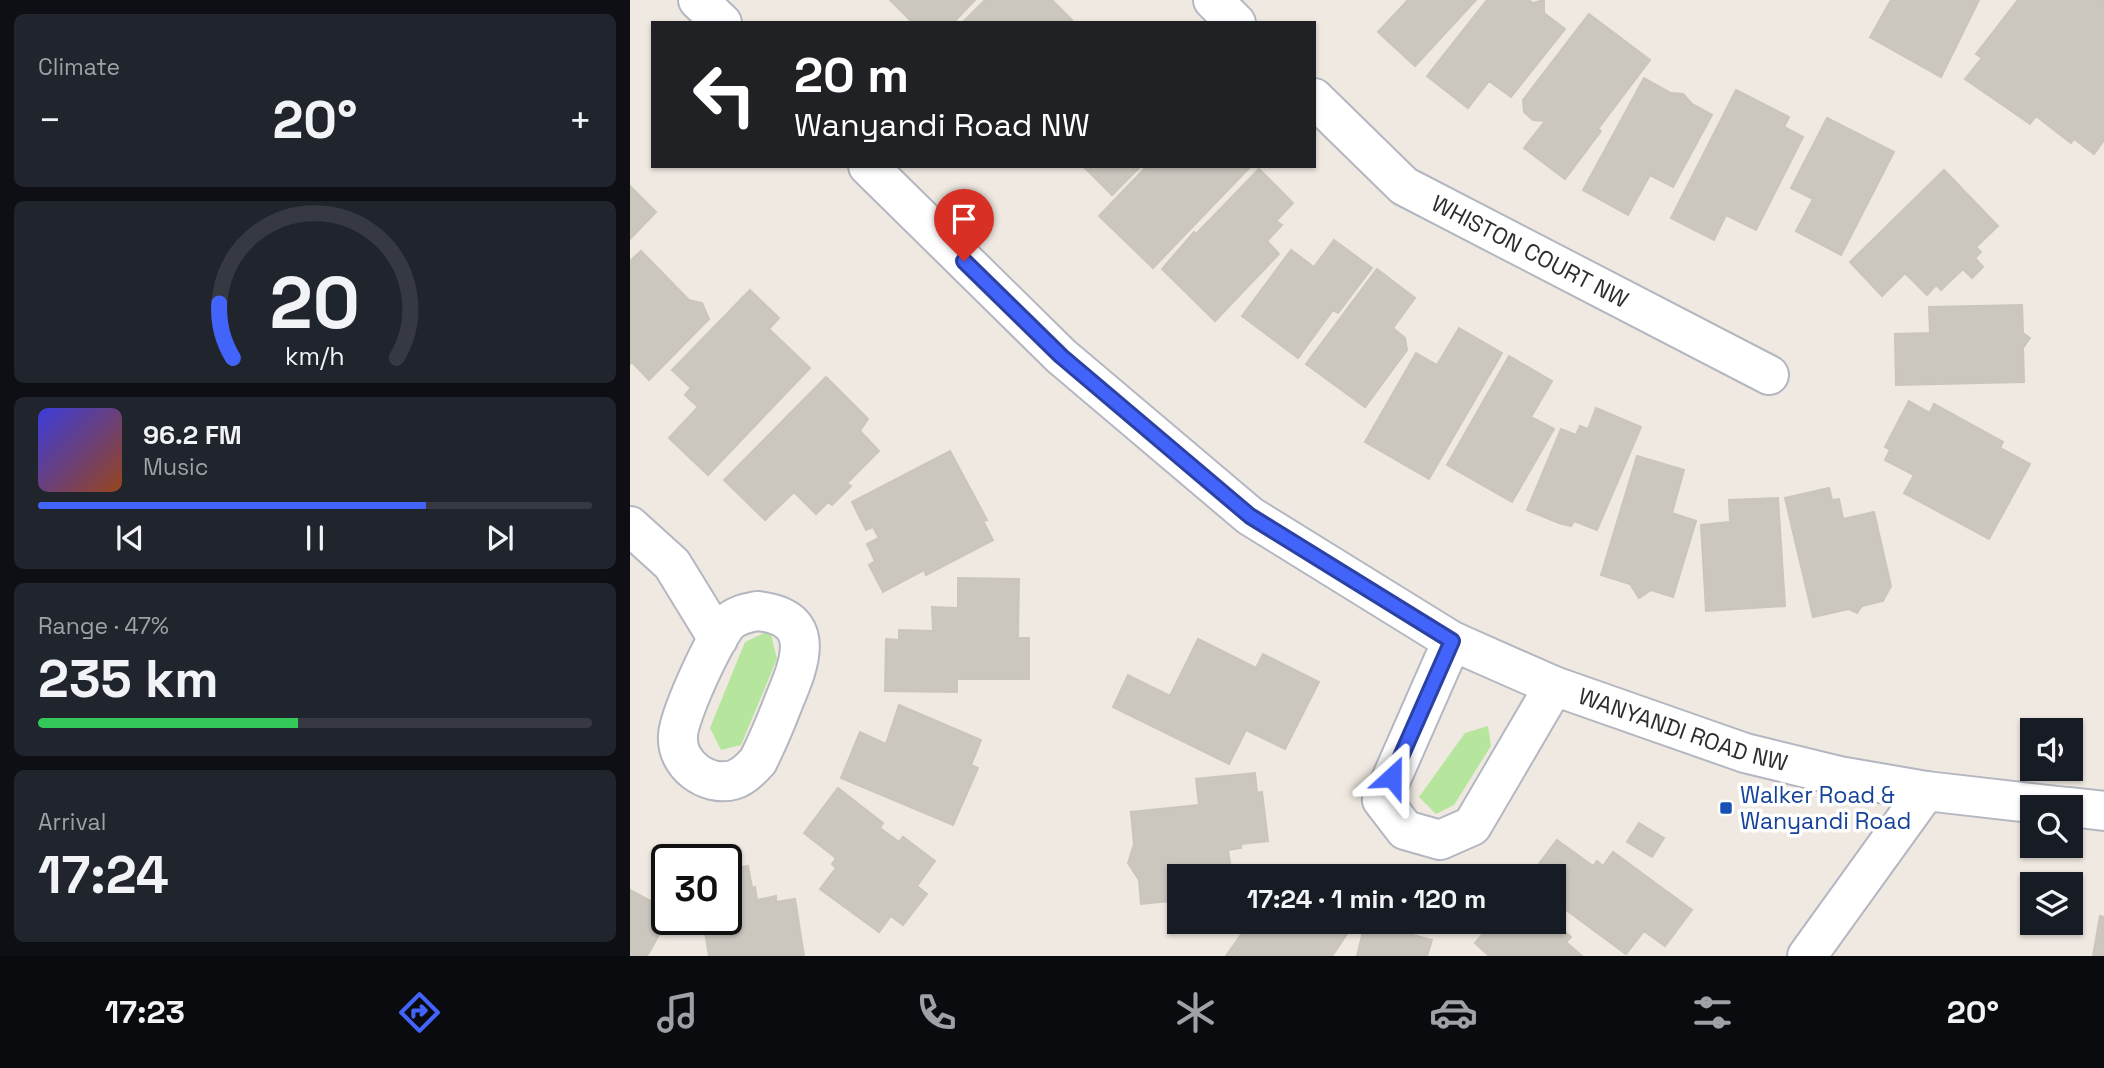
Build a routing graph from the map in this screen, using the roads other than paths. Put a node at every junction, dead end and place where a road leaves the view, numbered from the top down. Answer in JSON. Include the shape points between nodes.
{"nodes":[{"id":1,"x":698,"y":0,"type":"edge"},
{"id":2,"x":1213,"y":0,"type":"edge"},
{"id":3,"x":720,"y":21,"type":"edge"},
{"id":4,"x":1234,"y":21,"type":"edge"},
{"id":5,"x":1316,"y":100,"type":"edge"},
{"id":6,"x":870,"y":168,"type":"edge"},
{"id":7,"x":1769,"y":374,"type":"dead end"},
{"id":8,"x":630,"y":526,"type":"edge"},
{"id":9,"x":718,"y":639,"type":"dead end"},
{"id":10,"x":1452,"y":641,"type":"junction"},
{"id":11,"x":1554,"y":686,"type":"junction"},
{"id":12,"x":1926,"y":791,"type":"junction"},
{"id":13,"x":2020,"y":802,"type":"edge"},
{"id":14,"x":2083,"y":809,"type":"edge"},
{"id":15,"x":2104,"y":811,"type":"edge"},
{"id":16,"x":1807,"y":956,"type":"edge"}],
"edges":[{"from":1,"to":3,"type":"street"},
{"from":2,"to":4,"type":"street"},
{"from":5,"to":7,"type":"street","name":"WHISTON COURT NW","via":[[1404,186]]},
{"from":6,"to":10,"type":"street","name":"WANYANDI ROAD NW","via":[[1061,356],[1250,516]]},
{"from":8,"to":9,"type":"street","via":[[673,564]]},
{"from":10,"to":11,"type":"street","name":"WANYANDI ROAD NW"},
{"from":10,"to":11,"type":"street","name":"WANYANDI ROAD NW","via":[[1382,800],[1405,830],[1440,840],[1472,825]]},
{"from":11,"to":12,"type":"street","name":"WANYANDI ROAD NW","via":[[1745,753]]},
{"from":12,"to":13,"type":"street","name":"WANYANDI ROAD NW"},
{"from":12,"to":16,"type":"street"},
{"from":14,"to":15,"type":"street","name":"WANYANDI ROAD NW"}]}
